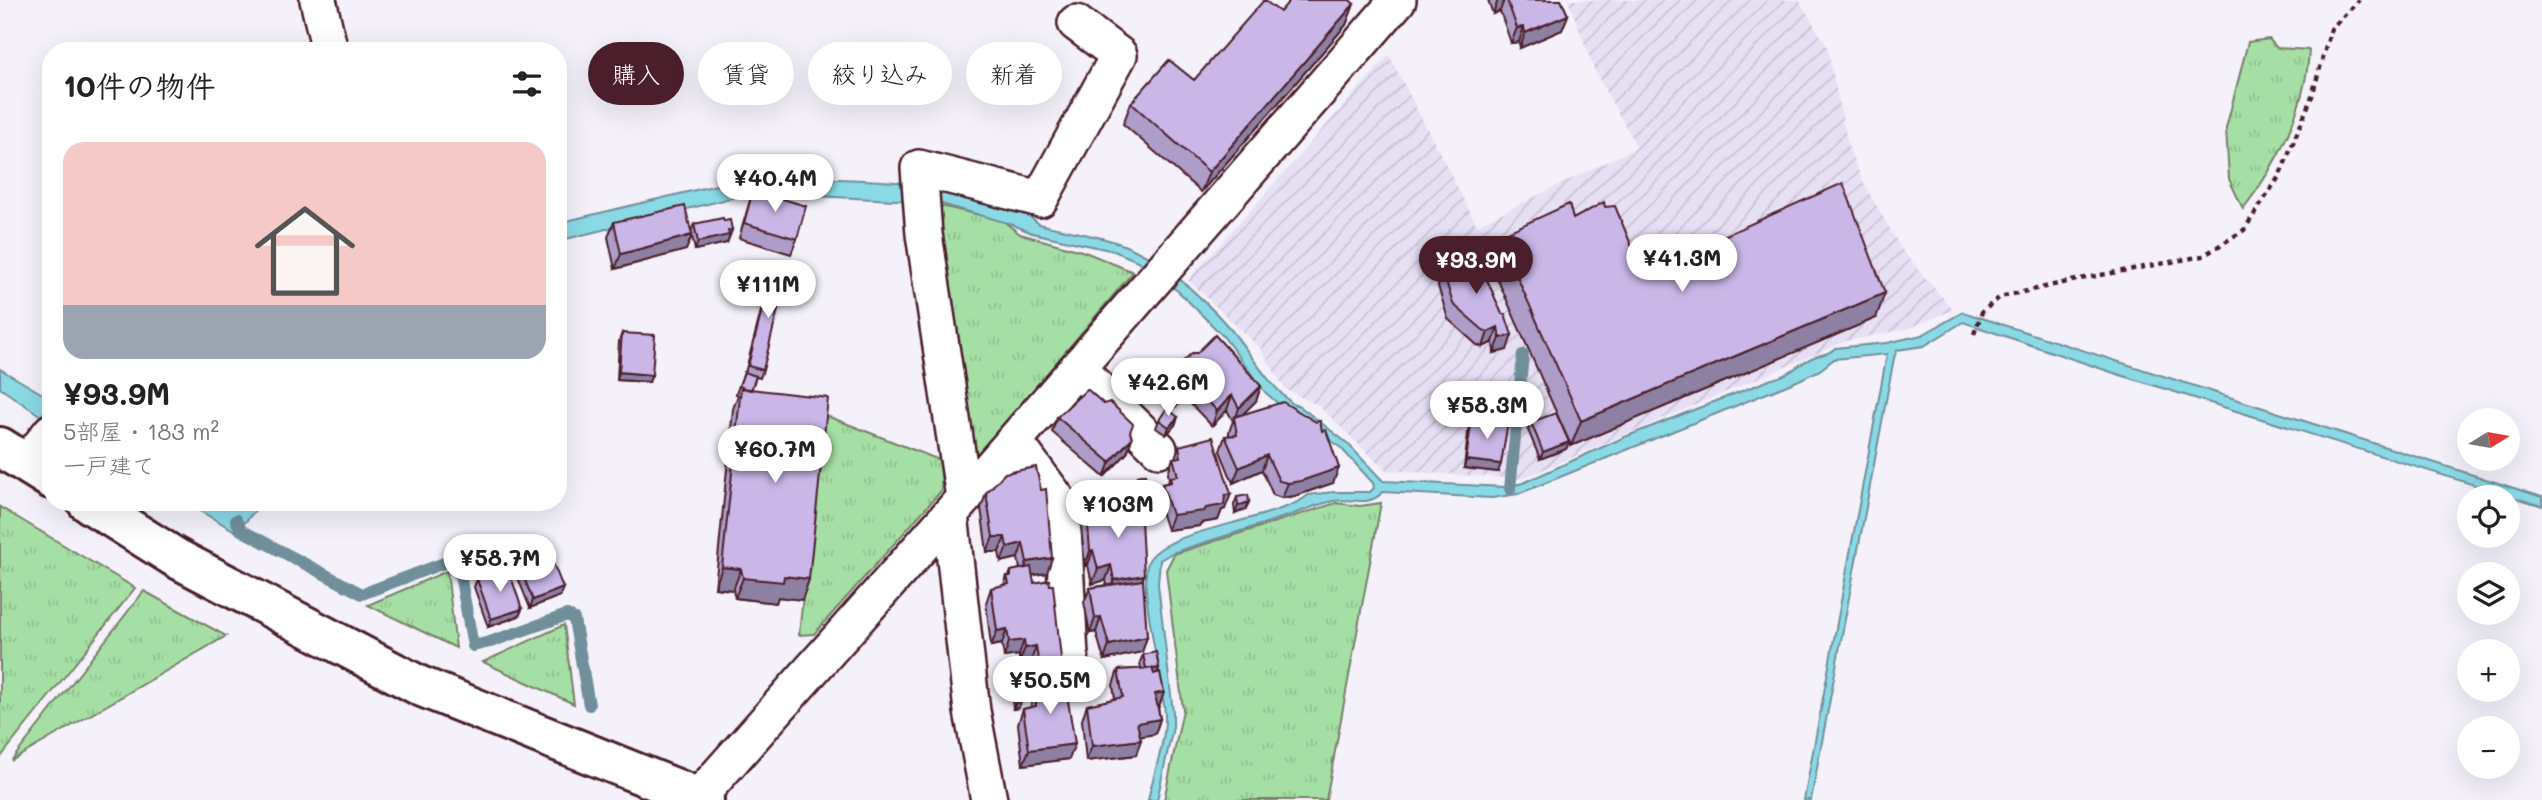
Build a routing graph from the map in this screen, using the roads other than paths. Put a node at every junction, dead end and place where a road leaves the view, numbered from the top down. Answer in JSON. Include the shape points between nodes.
{"nodes":[{"id":1,"x":318,"y":0,"type":"edge"},
{"id":2,"x":1388,"y":4,"type":"edge"},
{"id":3,"x":1076,"y":23,"type":"dead end"},
{"id":4,"x":328,"y":42,"type":"edge"},
{"id":5,"x":1077,"y":368,"type":"junction"},
{"id":6,"x":1014,"y":441,"type":"junction"},
{"id":7,"x":42,"y":443,"type":"edge"},
{"id":8,"x":1159,"y":449,"type":"dead end"},
{"id":9,"x":26,"y":463,"type":"edge"},
{"id":10,"x":957,"y":506,"type":"junction"},
{"id":11,"x":101,"y":511,"type":"edge"},
{"id":12,"x":1071,"y":675,"type":"dead end"},
{"id":13,"x":699,"y":799,"type":"edge"},
{"id":14,"x":989,"y":800,"type":"edge"}],
"edges":[{"from":1,"to":4,"type":"street"},
{"from":2,"to":5,"type":"street"},
{"from":3,"to":10,"type":"street","via":[[1119,55],[1040,199],[919,168]]},
{"from":5,"to":6,"type":"street"},
{"from":5,"to":8,"type":"street"},
{"from":6,"to":10,"type":"street"},
{"from":6,"to":12,"type":"street","via":[[1062,506]]},
{"from":7,"to":9,"type":"street"},
{"from":10,"to":13,"type":"street"},
{"from":10,"to":14,"type":"street","via":[[972,712]]},
{"from":11,"to":13,"type":"street","via":[[176,558],[420,686]]}]}
